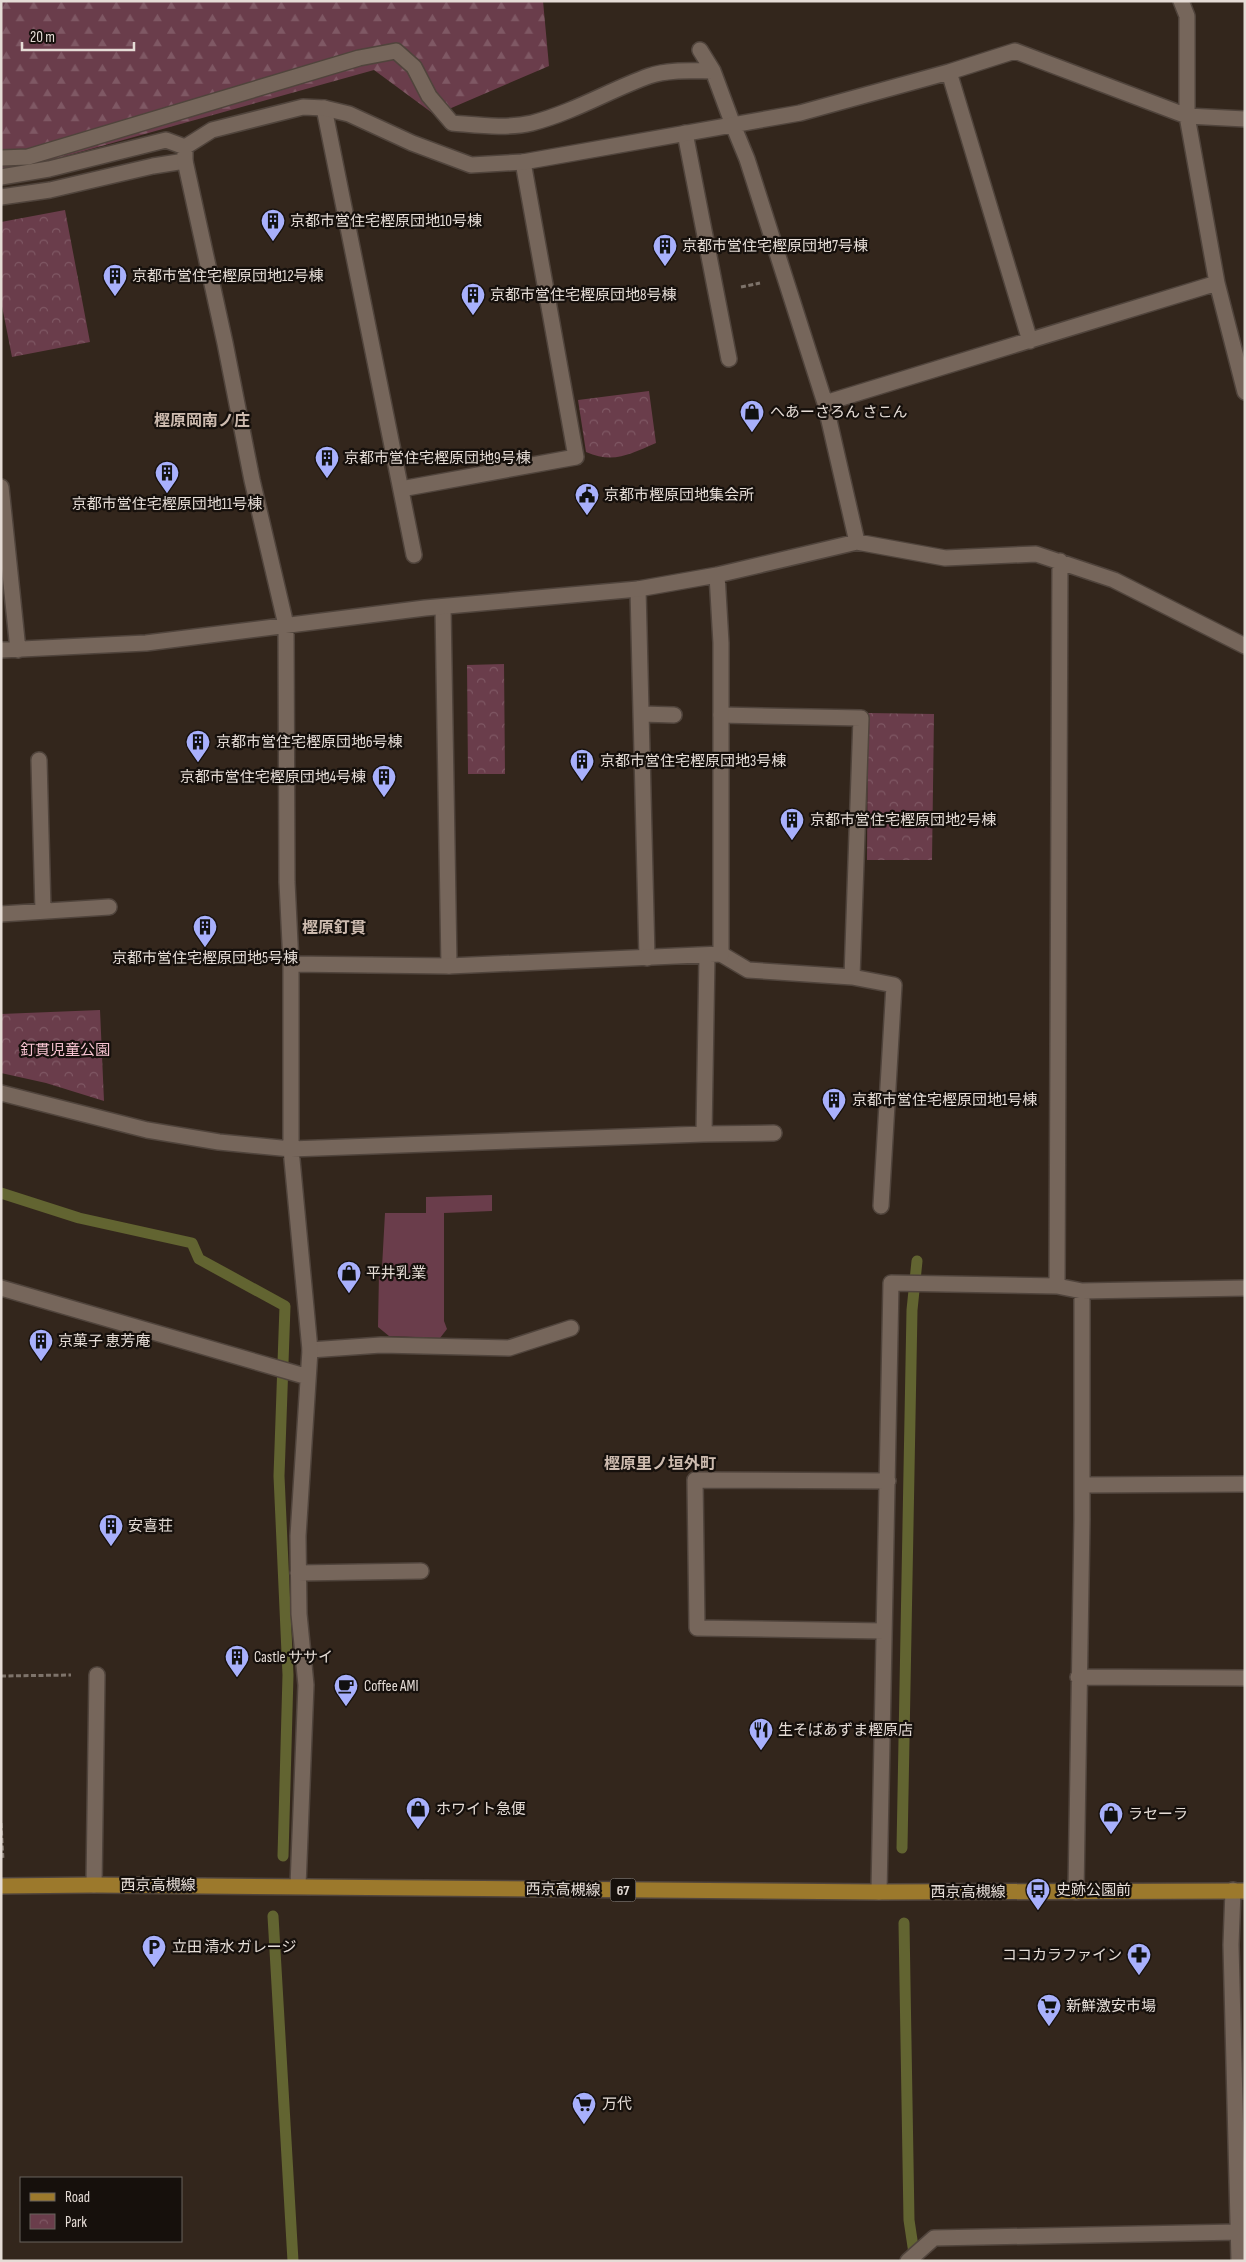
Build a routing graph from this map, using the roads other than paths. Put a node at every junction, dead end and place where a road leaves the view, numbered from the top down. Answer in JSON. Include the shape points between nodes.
{"nodes":[{"id":1,"x":1181,"y":1,"type":"edge"},
{"id":2,"x":700,"y":50,"type":"dead end"},
{"id":3,"x":714,"y":71,"type":"junction"},
{"id":4,"x":949,"y":72,"type":"junction"},
{"id":5,"x":324,"y":108,"type":"junction"},
{"id":6,"x":1187,"y":116,"type":"junction"},
{"id":7,"x":1245,"y":119,"type":"edge"},
{"id":8,"x":733,"y":125,"type":"junction"},
{"id":9,"x":685,"y":133,"type":"junction"},
{"id":10,"x":185,"y":154,"type":"junction"},
{"id":11,"x":1,"y":158,"type":"edge"},
{"id":12,"x":523,"y":162,"type":"junction"},
{"id":13,"x":1,"y":177,"type":"edge"},
{"id":14,"x":1,"y":197,"type":"edge"},
{"id":15,"x":1216,"y":283,"type":"junction"},
{"id":16,"x":1030,"y":341,"type":"junction"},
{"id":17,"x":729,"y":359,"type":"dead end"},
{"id":18,"x":1245,"y":392,"type":"edge"},
{"id":19,"x":825,"y":403,"type":"junction"},
{"id":20,"x":1,"y":489,"type":"edge"},
{"id":21,"x":400,"y":489,"type":"junction"},
{"id":22,"x":858,"y":542,"type":"junction"},
{"id":23,"x":414,"y":555,"type":"dead end"},
{"id":24,"x":1060,"y":561,"type":"junction"},
{"id":25,"x":717,"y":575,"type":"junction"},
{"id":26,"x":638,"y":589,"type":"junction"},
{"id":27,"x":443,"y":608,"type":"junction"},
{"id":28,"x":286,"y":625,"type":"junction"},
{"id":29,"x":1245,"y":646,"type":"edge"},
{"id":30,"x":1,"y":650,"type":"edge"},
{"id":31,"x":18,"y":650,"type":"junction"},
{"id":32,"x":642,"y":714,"type":"junction"},
{"id":33,"x":674,"y":715,"type":"dead end"},
{"id":34,"x":721,"y":715,"type":"junction"},
{"id":35,"x":39,"y":760,"type":"dead end"},
{"id":36,"x":109,"y":907,"type":"dead end"},
{"id":37,"x":43,"y":911,"type":"junction"},
{"id":38,"x":1,"y":914,"type":"edge"},
{"id":39,"x":714,"y":955,"type":"junction"},
{"id":40,"x":647,"y":958,"type":"junction"},
{"id":41,"x":291,"y":964,"type":"junction"},
{"id":42,"x":449,"y":966,"type":"junction"},
{"id":43,"x":852,"y":977,"type":"junction"},
{"id":44,"x":1,"y":1093,"type":"edge"},
{"id":45,"x":774,"y":1133,"type":"dead end"},
{"id":46,"x":704,"y":1134,"type":"junction"},
{"id":47,"x":291,"y":1149,"type":"junction"},
{"id":48,"x":881,"y":1206,"type":"dead end"},
{"id":49,"x":1057,"y":1286,"type":"junction"},
{"id":50,"x":1,"y":1288,"type":"edge"},
{"id":51,"x":1245,"y":1288,"type":"edge"},
{"id":52,"x":1082,"y":1291,"type":"junction"},
{"id":53,"x":571,"y":1328,"type":"dead end"},
{"id":54,"x":310,"y":1350,"type":"junction"},
{"id":55,"x":308,"y":1377,"type":"junction"},
{"id":56,"x":888,"y":1481,"type":"junction"},
{"id":57,"x":1245,"y":1484,"type":"edge"},
{"id":58,"x":1082,"y":1485,"type":"junction"},
{"id":59,"x":421,"y":1571,"type":"dead end"},
{"id":60,"x":298,"y":1573,"type":"junction"},
{"id":61,"x":884,"y":1631,"type":"junction"},
{"id":62,"x":97,"y":1675,"type":"road end"},
{"id":63,"x":1078,"y":1677,"type":"junction"},
{"id":64,"x":1245,"y":1678,"type":"edge"},
{"id":65,"x":94,"y":1885,"type":"junction"},
{"id":66,"x":3,"y":1886,"type":"edge"},
{"id":67,"x":298,"y":1886,"type":"junction"},
{"id":68,"x":1239,"y":1890,"type":"edge"},
{"id":69,"x":879,"y":1892,"type":"junction"},
{"id":70,"x":1076,"y":1892,"type":"junction"},
{"id":71,"x":1238,"y":2232,"type":"junction"},
{"id":72,"x":908,"y":2261,"type":"edge"},
{"id":73,"x":1239,"y":2261,"type":"edge"}],
"edges":[{"from":1,"to":6,"type":"street","via":[[1187,16]]},
{"from":2,"to":3,"type":"street"},
{"from":3,"to":8,"type":"street"},
{"from":3,"to":11,"type":"street","via":[[650,75],[588,104],[531,123],[485,126],[452,123],[429,96],[414,67],[396,51],[359,58],[28,157]]},
{"from":4,"to":6,"type":"street","via":[[1014,51]]},
{"from":4,"to":8,"type":"street","via":[[800,113]]},
{"from":4,"to":16,"type":"street"},
{"from":5,"to":10,"type":"street","via":[[303,107],[212,130]]},
{"from":5,"to":12,"type":"street","via":[[349,114],[471,165]]},
{"from":5,"to":21,"type":"street"},
{"from":6,"to":7,"type":"street"},
{"from":6,"to":15,"type":"street"},
{"from":8,"to":9,"type":"street"},
{"from":8,"to":19,"type":"street"},
{"from":9,"to":12,"type":"street"},
{"from":9,"to":17,"type":"street"},
{"from":10,"to":13,"type":"street","via":[[166,140],[49,169]]},
{"from":10,"to":14,"type":"street","via":[[153,166],[50,190]]},
{"from":10,"to":28,"type":"street","via":[[252,480]]},
{"from":12,"to":21,"type":"street","via":[[576,457]]},
{"from":15,"to":16,"type":"street"},
{"from":15,"to":18,"type":"street"},
{"from":16,"to":19,"type":"street"},
{"from":19,"to":22,"type":"street"},
{"from":20,"to":31,"type":"street"},
{"from":21,"to":23,"type":"street"},
{"from":22,"to":24,"type":"street","via":[[945,558],[1036,554]]},
{"from":22,"to":25,"type":"street"},
{"from":24,"to":29,"type":"street","via":[[1114,580]]},
{"from":24,"to":49,"type":"street"},
{"from":25,"to":26,"type":"street"},
{"from":25,"to":34,"type":"street"},
{"from":26,"to":27,"type":"street"},
{"from":26,"to":32,"type":"street"},
{"from":27,"to":28,"type":"street"},
{"from":27,"to":42,"type":"street"},
{"from":28,"to":31,"type":"street","via":[[146,643]]},
{"from":28,"to":41,"type":"street","via":[[287,882]]},
{"from":30,"to":31,"type":"street"},
{"from":32,"to":33,"type":"street"},
{"from":32,"to":40,"type":"street"},
{"from":34,"to":39,"type":"street"},
{"from":34,"to":43,"type":"street","via":[[861,718]]},
{"from":35,"to":37,"type":"street"},
{"from":36,"to":37,"type":"street"},
{"from":37,"to":38,"type":"street"},
{"from":39,"to":40,"type":"street"},
{"from":39,"to":43,"type":"street","via":[[748,970]]},
{"from":39,"to":46,"type":"street"},
{"from":40,"to":42,"type":"street"},
{"from":41,"to":42,"type":"street"},
{"from":41,"to":47,"type":"street"},
{"from":43,"to":48,"type":"street","via":[[894,985]]},
{"from":44,"to":47,"type":"street","via":[[148,1130],[219,1142]]},
{"from":45,"to":46,"type":"street"},
{"from":46,"to":47,"type":"street"},
{"from":47,"to":54,"type":"street"},
{"from":49,"to":52,"type":"street"},
{"from":49,"to":56,"type":"street","via":[[891,1283]]},
{"from":50,"to":55,"type":"street"},
{"from":51,"to":52,"type":"street"},
{"from":52,"to":58,"type":"street"},
{"from":53,"to":54,"type":"street","via":[[509,1348],[381,1345]]},
{"from":54,"to":55,"type":"street"},
{"from":55,"to":60,"type":"street"},
{"from":56,"to":61,"type":"street"},
{"from":56,"to":61,"type":"street","via":[[695,1480],[697,1628]]},
{"from":57,"to":58,"type":"street"},
{"from":58,"to":63,"type":"street"},
{"from":59,"to":60,"type":"street"},
{"from":60,"to":67,"type":"street","via":[[306,1684]]},
{"from":61,"to":69,"type":"street"},
{"from":62,"to":65,"type":"street"},
{"from":63,"to":64,"type":"street"},
{"from":63,"to":70,"type":"street"},
{"from":65,"to":66,"type":"main road","name":"西京高槻線","number":"67"},
{"from":65,"to":67,"type":"main road","name":"西京高槻線","number":"67"},
{"from":67,"to":69,"type":"main road","name":"西京高槻線","number":"67"},
{"from":68,"to":70,"type":"main road","name":"西京高槻線","number":"67"},
{"from":68,"to":71,"type":"street","via":[[1232,1965]]},
{"from":69,"to":70,"type":"main road","name":"西京高槻線","number":"67"},
{"from":71,"to":72,"type":"street","via":[[934,2238]]},
{"from":71,"to":73,"type":"street"}]}
